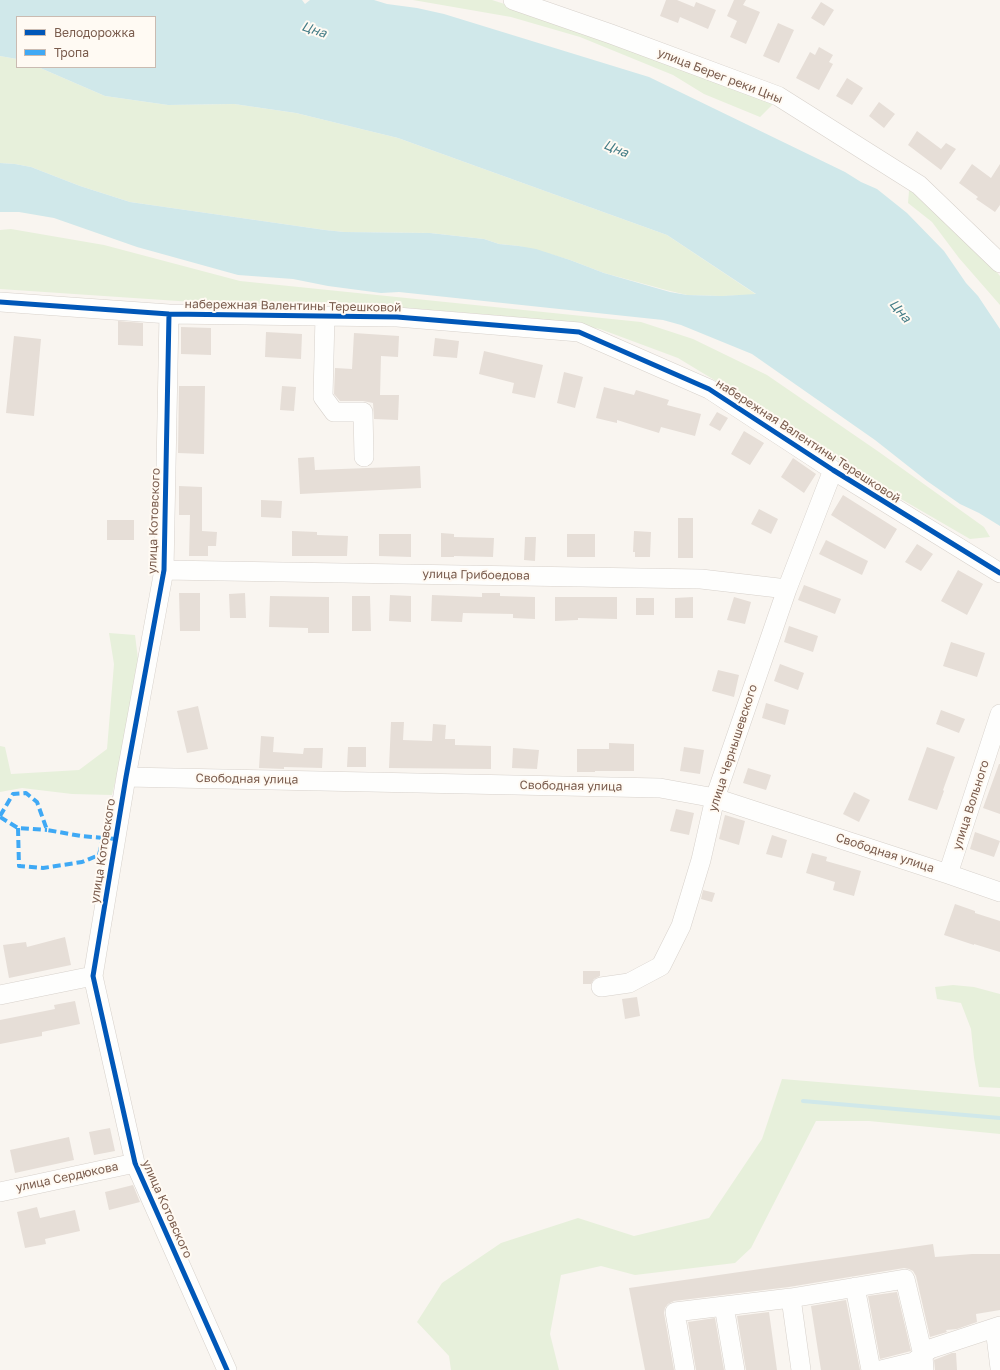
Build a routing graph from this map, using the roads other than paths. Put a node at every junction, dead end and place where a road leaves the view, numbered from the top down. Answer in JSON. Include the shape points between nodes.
{"nodes":[{"id":1,"x":513,"y":0,"type":"edge"},
{"id":2,"x":1000,"y":263,"type":"edge"},
{"id":3,"x":0,"y":302,"type":"edge"},
{"id":4,"x":169,"y":314,"type":"junction"},
{"id":5,"x":325,"y":316,"type":"junction"},
{"id":6,"x":364,"y":457,"type":"dead end"},
{"id":7,"x":833,"y":470,"type":"junction"},
{"id":8,"x":164,"y":570,"type":"junction"},
{"id":9,"x":1000,"y":573,"type":"edge"},
{"id":10,"x":787,"y":589,"type":"junction"},
{"id":11,"x":1000,"y":714,"type":"edge"},
{"id":12,"x":126,"y":777,"type":"junction"},
{"id":13,"x":715,"y":798,"type":"junction"},
{"id":14,"x":948,"y":874,"type":"junction"},
{"id":15,"x":1000,"y":892,"type":"edge"},
{"id":16,"x":93,"y":976,"type":"junction"},
{"id":17,"x":601,"y":987,"type":"dead end"},
{"id":18,"x":0,"y":995,"type":"edge"},
{"id":19,"x":135,"y":1163,"type":"junction"},
{"id":20,"x":0,"y":1192,"type":"edge"},
{"id":21,"x":855,"y":1287,"type":"junction"},
{"id":22,"x":790,"y":1298,"type":"junction"},
{"id":23,"x":724,"y":1306,"type":"junction"},
{"id":24,"x":997,"y":1327,"type":"edge"},
{"id":25,"x":923,"y":1362,"type":"edge"},
{"id":26,"x":1000,"y":1368,"type":"edge"},
{"id":27,"x":227,"y":1370,"type":"edge"},
{"id":28,"x":685,"y":1370,"type":"edge"},
{"id":29,"x":734,"y":1370,"type":"edge"},
{"id":30,"x":801,"y":1370,"type":"edge"},
{"id":31,"x":871,"y":1370,"type":"edge"},
{"id":32,"x":881,"y":1370,"type":"edge"}],
"edges":[{"from":1,"to":2,"type":"street","name":"улица Берег реки Цны","via":[[778,96],[919,185]]},
{"from":3,"to":4,"type":"street","name":"набережная Валентины Терешковой"},
{"from":4,"to":5,"type":"street","name":"набережная Валентины Терешковой"},
{"from":4,"to":8,"type":"street","name":"улица Котовского"},
{"from":5,"to":6,"type":"street","via":[[323,397],[334,412],[363,412]]},
{"from":5,"to":7,"type":"street","name":"набережная Валентины Терешковой","via":[[397,318],[579,332],[709,389]]},
{"from":7,"to":9,"type":"street","name":"набережная Валентины Терешковой"},
{"from":7,"to":10,"type":"street","name":"улица Чернышевского"},
{"from":8,"to":10,"type":"street","name":"улица Грибоедова","via":[[701,579]]},
{"from":8,"to":12,"type":"street","name":"улица Котовского"},
{"from":10,"to":13,"type":"street","name":"улица Чернышевского"},
{"from":11,"to":14,"type":"street","name":"улица Вольного"},
{"from":12,"to":13,"type":"street","name":"Свободная улица","via":[[660,788]]},
{"from":12,"to":16,"type":"street","name":"улица Котовского"},
{"from":13,"to":14,"type":"street","name":"Свободная улица"},
{"from":13,"to":17,"type":"street","name":"улица Чернышевского","via":[[701,860],[681,926],[660,966],[628,983]]},
{"from":14,"to":15,"type":"street","name":"Свободная улица"},
{"from":16,"to":18,"type":"street"},
{"from":16,"to":19,"type":"street","name":"улица Котовского"},
{"from":19,"to":20,"type":"street","name":"улица Сердюкова"},
{"from":19,"to":27,"type":"street","name":"улица Котовского"},
{"from":21,"to":22,"type":"street"},
{"from":21,"to":25,"type":"street","via":[[905,1279]]},
{"from":21,"to":31,"type":"street"},
{"from":22,"to":23,"type":"street"},
{"from":22,"to":30,"type":"street"},
{"from":23,"to":28,"type":"street","via":[[675,1312]]},
{"from":23,"to":29,"type":"street"},
{"from":24,"to":25,"type":"street","via":[[930,1349]]},
{"from":24,"to":26,"type":"street"},
{"from":25,"to":32,"type":"street"}]}
